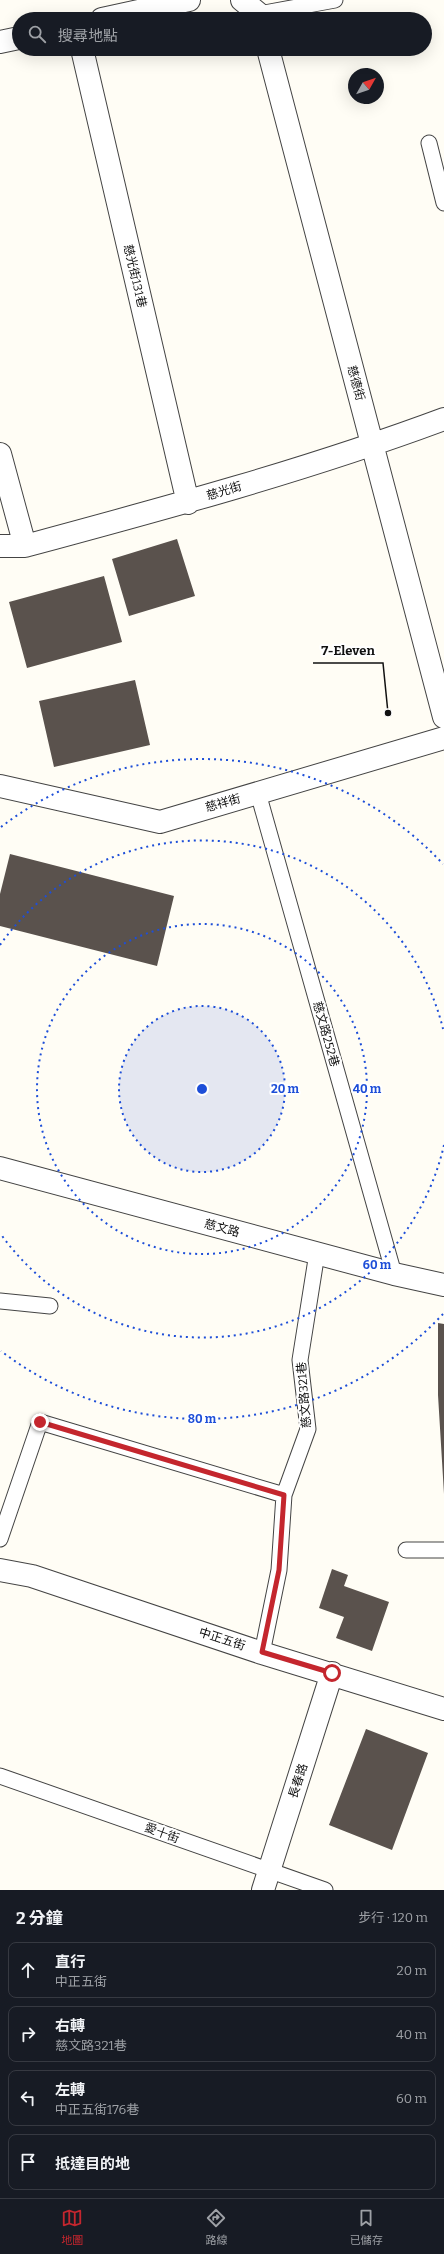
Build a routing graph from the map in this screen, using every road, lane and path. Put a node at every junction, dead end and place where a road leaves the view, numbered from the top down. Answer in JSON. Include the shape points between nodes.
{"nodes":[{"id":1,"x":189,"y":0,"type":"edge"},
{"id":2,"x":242,"y":0,"type":"edge"},
{"id":3,"x":335,"y":0,"type":"edge"},
{"id":4,"x":134,"y":12,"type":"edge"},
{"id":5,"x":255,"y":12,"type":"edge"},
{"id":6,"x":278,"y":12,"type":"edge"},
{"id":7,"x":12,"y":39,"type":"edge"},
{"id":8,"x":0,"y":42,"type":"edge"},
{"id":9,"x":84,"y":56,"type":"edge"},
{"id":10,"x":270,"y":56,"type":"edge"},
{"id":11,"x":429,"y":143,"type":"dead end"},
{"id":12,"x":444,"y":203,"type":"edge"},
{"id":13,"x":444,"y":419,"type":"edge"},
{"id":14,"x":372,"y":446,"type":"junction"},
{"id":15,"x":0,"y":454,"type":"edge"},
{"id":16,"x":188,"y":502,"type":"junction"},
{"id":17,"x":0,"y":546,"type":"edge"},
{"id":18,"x":25,"y":546,"type":"junction"},
{"id":19,"x":444,"y":716,"type":"edge"},
{"id":20,"x":444,"y":738,"type":"edge"},
{"id":21,"x":0,"y":786,"type":"edge"},
{"id":22,"x":258,"y":793,"type":"junction"},
{"id":23,"x":0,"y":1168,"type":"edge"},
{"id":24,"x":318,"y":1253,"type":"junction"},
{"id":25,"x":394,"y":1274,"type":"junction"},
{"id":26,"x":444,"y":1285,"type":"edge"},
{"id":27,"x":0,"y":1301,"type":"edge"},
{"id":28,"x":50,"y":1306,"type":"dead end"},
{"id":29,"x":284,"y":1495,"type":"junction"},
{"id":30,"x":0,"y":1539,"type":"edge"},
{"id":31,"x":406,"y":1550,"type":"dead end"},
{"id":32,"x":444,"y":1550,"type":"edge"},
{"id":33,"x":0,"y":1570,"type":"edge"},
{"id":34,"x":262,"y":1652,"type":"junction"},
{"id":35,"x":332,"y":1673,"type":"junction"},
{"id":36,"x":444,"y":1709,"type":"edge"},
{"id":37,"x":0,"y":1762,"type":"edge"},
{"id":38,"x":4,"y":1777,"type":"edge"},
{"id":39,"x":266,"y":1881,"type":"edge"},
{"id":40,"x":325,"y":1890,"type":"edge"}],
"edges":[{"from":1,"to":4,"type":"street"},
{"from":2,"to":5,"type":"street"},
{"from":3,"to":6,"type":"lane"},
{"from":7,"to":8,"type":"street"},
{"from":9,"to":16,"type":"street","name":"慈光街131巷"},
{"from":10,"to":14,"type":"street","name":"慈德街"},
{"from":11,"to":12,"type":"lane"},
{"from":13,"to":14,"type":"street","name":"慈光街"},
{"from":14,"to":16,"type":"street","name":"慈光街"},
{"from":14,"to":19,"type":"street","name":"慈德街"},
{"from":15,"to":18,"type":"street"},
{"from":16,"to":18,"type":"street","name":"慈光街"},
{"from":17,"to":18,"type":"street","name":"慈光街"},
{"from":20,"to":22,"type":"street","name":"慈祥街"},
{"from":21,"to":22,"type":"street","name":"慈祥街","via":[[160,822]]},
{"from":22,"to":25,"type":"lane","name":"慈文路252巷"},
{"from":23,"to":24,"type":"street","name":"慈文路"},
{"from":24,"to":25,"type":"street","name":"慈文路"},
{"from":24,"to":29,"type":"lane","name":"慈文路321巷","via":[[300,1360],[308,1429]]},
{"from":25,"to":26,"type":"street","name":"慈文路"},
{"from":27,"to":28,"type":"lane"},
{"from":29,"to":30,"type":"lane","via":[[40,1422]]},
{"from":29,"to":34,"type":"lane","name":"慈文路321巷","via":[[279,1570]]},
{"from":31,"to":32,"type":"lane"},
{"from":33,"to":34,"type":"street","name":"中正五街","via":[[32,1576]]},
{"from":34,"to":35,"type":"street","name":"中正五街"},
{"from":35,"to":36,"type":"street","name":"中正五街"},
{"from":35,"to":39,"type":"street","name":"長春路"},
{"from":37,"to":38,"type":"lane"},
{"from":38,"to":39,"type":"lane","name":"愛十街"},
{"from":39,"to":40,"type":"lane","name":"愛十街"}]}
